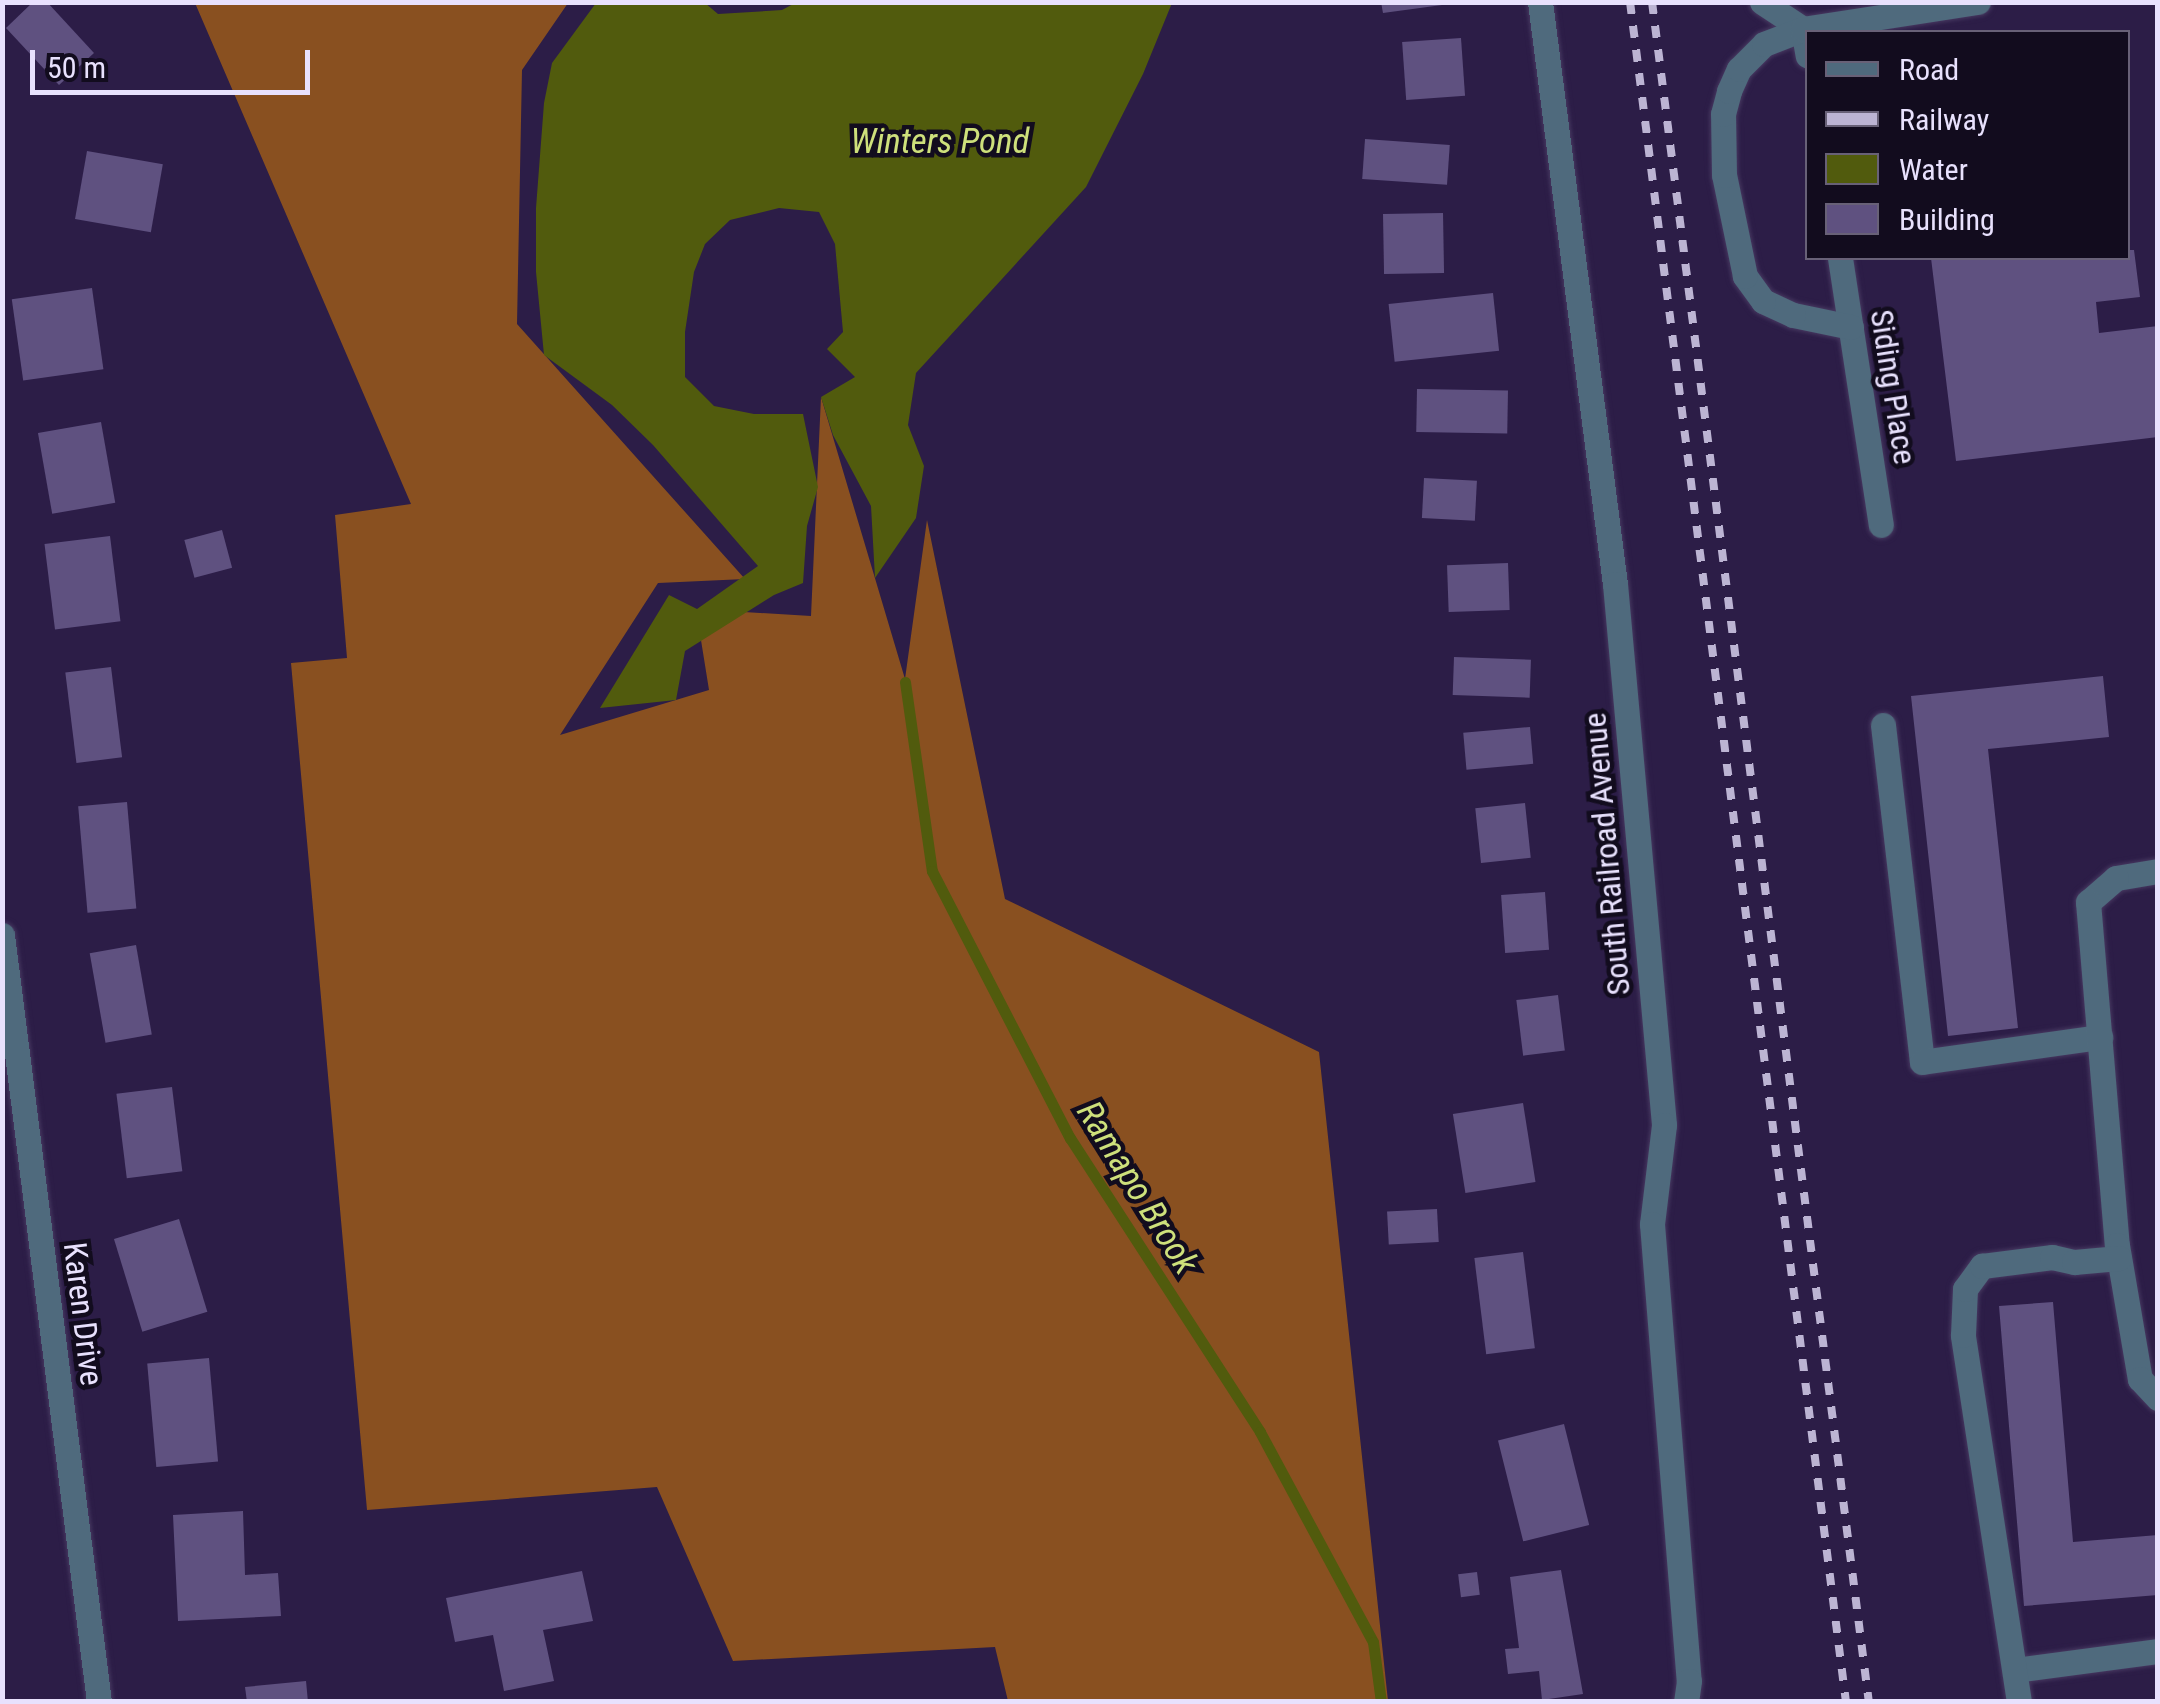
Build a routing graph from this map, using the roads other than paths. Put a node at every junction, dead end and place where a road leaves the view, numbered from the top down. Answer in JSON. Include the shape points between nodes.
{"nodes":[{"id":1,"x":1540,"y":2,"type":"edge"},
{"id":2,"x":1762,"y":2,"type":"edge"},
{"id":3,"x":1978,"y":2,"type":"edge"},
{"id":4,"x":1803,"y":30,"type":"junction"},
{"id":5,"x":1805,"y":40,"type":"edge"},
{"id":6,"x":1840,"y":260,"type":"edge"},
{"id":7,"x":1851,"y":327,"type":"junction"},
{"id":8,"x":1880,"y":525,"type":"dead end"},
{"id":9,"x":1883,"y":725,"type":"dead end"},
{"id":10,"x":2158,"y":871,"type":"edge"},
{"id":11,"x":2,"y":935,"type":"edge"},
{"id":12,"x":2100,"y":1037,"type":"junction"},
{"id":13,"x":2119,"y":1258,"type":"junction"},
{"id":14,"x":2158,"y":1398,"type":"edge"},
{"id":15,"x":2158,"y":1651,"type":"edge"},
{"id":16,"x":2014,"y":1670,"type":"junction"},
{"id":17,"x":99,"y":1702,"type":"edge"},
{"id":18,"x":1686,"y":1702,"type":"edge"},
{"id":19,"x":2020,"y":1702,"type":"edge"}],
"edges":[{"from":1,"to":18,"type":"street","name":"South Railroad Avenue","via":[[1616,584],[1664,1125],[1652,1224],[1690,1681]]},
{"from":2,"to":4,"type":"street"},
{"from":3,"to":4,"type":"street"},
{"from":4,"to":5,"type":"street"},
{"from":4,"to":7,"type":"street","via":[[1764,44],[1729,90],[1722,142],[1735,242],[1745,276],[1762,301]]},
{"from":6,"to":7,"type":"street","name":"Siding Place"},
{"from":7,"to":8,"type":"street","name":"Siding Place"},
{"from":9,"to":12,"type":"street","via":[[1922,1062]]},
{"from":10,"to":12,"type":"street","via":[[2116,878],[2088,902]]},
{"from":11,"to":17,"type":"street","name":"Karen Drive"},
{"from":12,"to":13,"type":"street"},
{"from":13,"to":14,"type":"street","via":[[2140,1380]]},
{"from":13,"to":16,"type":"street","via":[[1982,1266],[1964,1289],[1963,1335]]},
{"from":15,"to":16,"type":"street"},
{"from":16,"to":19,"type":"street"}]}
